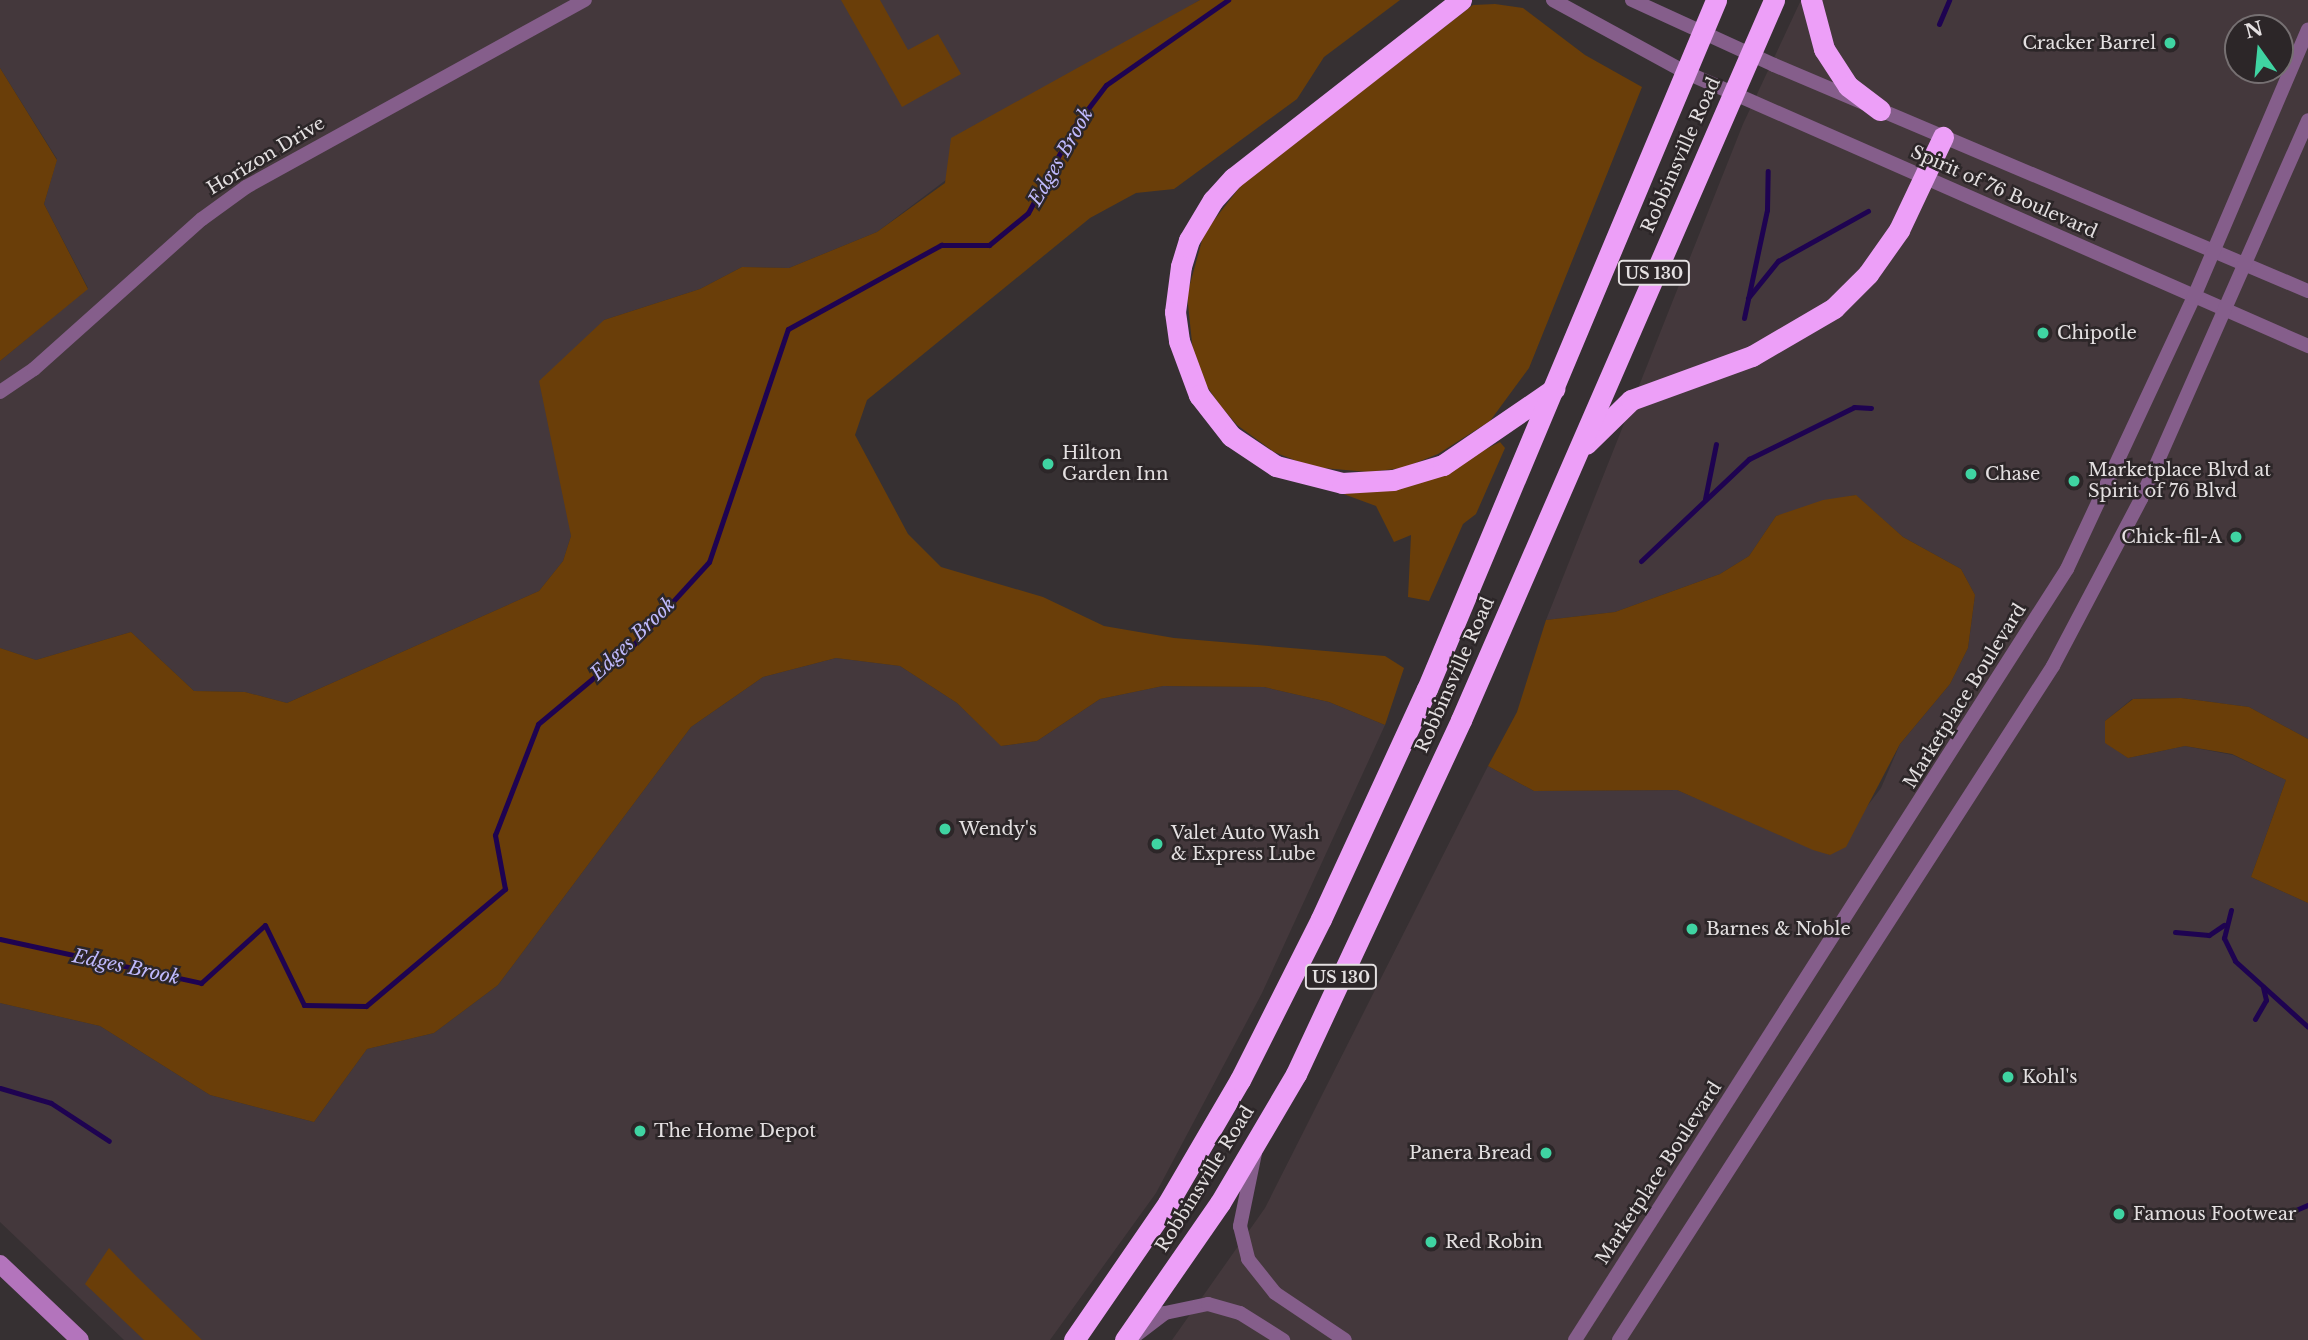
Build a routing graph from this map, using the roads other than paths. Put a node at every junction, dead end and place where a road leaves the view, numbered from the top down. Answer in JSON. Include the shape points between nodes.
{"nodes":[{"id":1,"x":585,"y":0,"type":"edge"},
{"id":2,"x":1461,"y":0,"type":"edge"},
{"id":3,"x":1553,"y":0,"type":"edge"},
{"id":4,"x":1632,"y":0,"type":"edge"},
{"id":5,"x":1716,"y":0,"type":"edge"},
{"id":6,"x":1774,"y":0,"type":"edge"},
{"id":7,"x":1811,"y":0,"type":"edge"},
{"id":8,"x":2308,"y":30,"type":"edge"},
{"id":9,"x":1702,"y":31,"type":"junction"},
{"id":10,"x":1750,"y":54,"type":"junction"},
{"id":11,"x":1685,"y":72,"type":"junction"},
{"id":12,"x":1734,"y":92,"type":"junction"},
{"id":13,"x":1880,"y":110,"type":"junction"},
{"id":14,"x":2308,"y":120,"type":"edge"},
{"id":15,"x":1943,"y":137,"type":"junction"},
{"id":16,"x":1924,"y":178,"type":"junction"},
{"id":17,"x":2214,"y":252,"type":"junction"},
{"id":18,"x":2244,"y":264,"type":"junction"},
{"id":19,"x":2308,"y":291,"type":"edge"},
{"id":20,"x":2193,"y":299,"type":"junction"},
{"id":21,"x":2223,"y":311,"type":"junction"},
{"id":22,"x":2308,"y":346,"type":"edge"},
{"id":23,"x":1554,"y":388,"type":"junction"},
{"id":24,"x":0,"y":392,"type":"edge"},
{"id":25,"x":1575,"y":456,"type":"junction"},
{"id":26,"x":1260,"y":1135,"type":"junction"},
{"id":27,"x":0,"y":1264,"type":"edge"},
{"id":28,"x":80,"y":1340,"type":"edge"},
{"id":29,"x":1074,"y":1340,"type":"edge"},
{"id":30,"x":1125,"y":1340,"type":"edge"},
{"id":31,"x":1130,"y":1340,"type":"edge"},
{"id":32,"x":1283,"y":1340,"type":"edge"},
{"id":33,"x":1345,"y":1340,"type":"edge"},
{"id":34,"x":1575,"y":1340,"type":"edge"},
{"id":35,"x":1619,"y":1340,"type":"edge"}],
"edges":[{"from":1,"to":24,"type":"street","name":"Horizon Drive","via":[[246,187],[202,219],[42,362]]},
{"from":2,"to":23,"type":"highway","via":[[1233,178],[1213,200],[1195,228],[1181,266],[1175,312],[1179,341],[1199,395],[1231,436],[1276,466],[1342,483],[1393,480],[1443,465]]},
{"from":3,"to":11,"type":"street","name":"Spirit of 76 Boulevard"},
{"from":4,"to":9,"type":"street","name":"Spirit of 76 Boulevard"},
{"from":5,"to":9,"type":"highway","name":"Robbinsville Road","number":"US 130"},
{"from":6,"to":10,"type":"highway","name":"Robbinsville Road","number":"US 130"},
{"from":7,"to":13,"type":"highway","via":[[1824,50],[1848,86]]},
{"from":8,"to":17,"type":"street","name":"Marketplace Boulevard"},
{"from":9,"to":10,"type":"street","name":"Spirit of 76 Boulevard"},
{"from":9,"to":11,"type":"highway","name":"Robbinsville Road","number":"US 130"},
{"from":10,"to":12,"type":"highway","name":"Robbinsville Road","number":"US 130"},
{"from":10,"to":13,"type":"street","name":"Spirit of 76 Boulevard"},
{"from":11,"to":12,"type":"street","name":"Spirit of 76 Boulevard"},
{"from":11,"to":23,"type":"highway","name":"Robbinsville Road","number":"US 130"},
{"from":12,"to":16,"type":"street","name":"Spirit of 76 Boulevard"},
{"from":12,"to":25,"type":"highway","name":"Robbinsville Road","number":"US 130"},
{"from":13,"to":15,"type":"street","name":"Spirit of 76 Boulevard"},
{"from":14,"to":18,"type":"street"},
{"from":15,"to":16,"type":"highway"},
{"from":15,"to":17,"type":"street","name":"Spirit of 76 Boulevard"},
{"from":16,"to":20,"type":"street","name":"Spirit of 76 Boulevard"},
{"from":16,"to":25,"type":"highway","via":[[1884,253],[1834,308],[1752,356],[1631,400]]},
{"from":17,"to":18,"type":"street","name":"Spirit of 76 Boulevard"},
{"from":17,"to":20,"type":"street","name":"Marketplace Boulevard"},
{"from":18,"to":19,"type":"street","name":"Spirit of 76 Boulevard"},
{"from":18,"to":21,"type":"street"},
{"from":20,"to":21,"type":"street","name":"Spirit of 76 Boulevard"},
{"from":20,"to":34,"type":"street","name":"Marketplace Boulevard","via":[[2067,569]]},
{"from":21,"to":22,"type":"street","name":"Spirit of 76 Boulevard"},
{"from":21,"to":35,"type":"street","via":[[2141,499],[2053,666]]},
{"from":23,"to":29,"type":"highway","name":"Robbinsville Road","number":"US 130","via":[[1421,701],[1247,1067],[1168,1203]]},
{"from":25,"to":26,"type":"highway","name":"Robbinsville Road","number":"US 130","via":[[1461,720],[1296,1074]]},
{"from":26,"to":30,"type":"highway","name":"Robbinsville Road","number":"US 130","via":[[1190,1248]]},
{"from":26,"to":33,"type":"street","via":[[1242,1204],[1240,1226],[1248,1259],[1275,1293]]},
{"from":27,"to":28,"type":"main road"},
{"from":31,"to":32,"type":"street","via":[[1166,1312],[1209,1304],[1240,1312]]}]}
